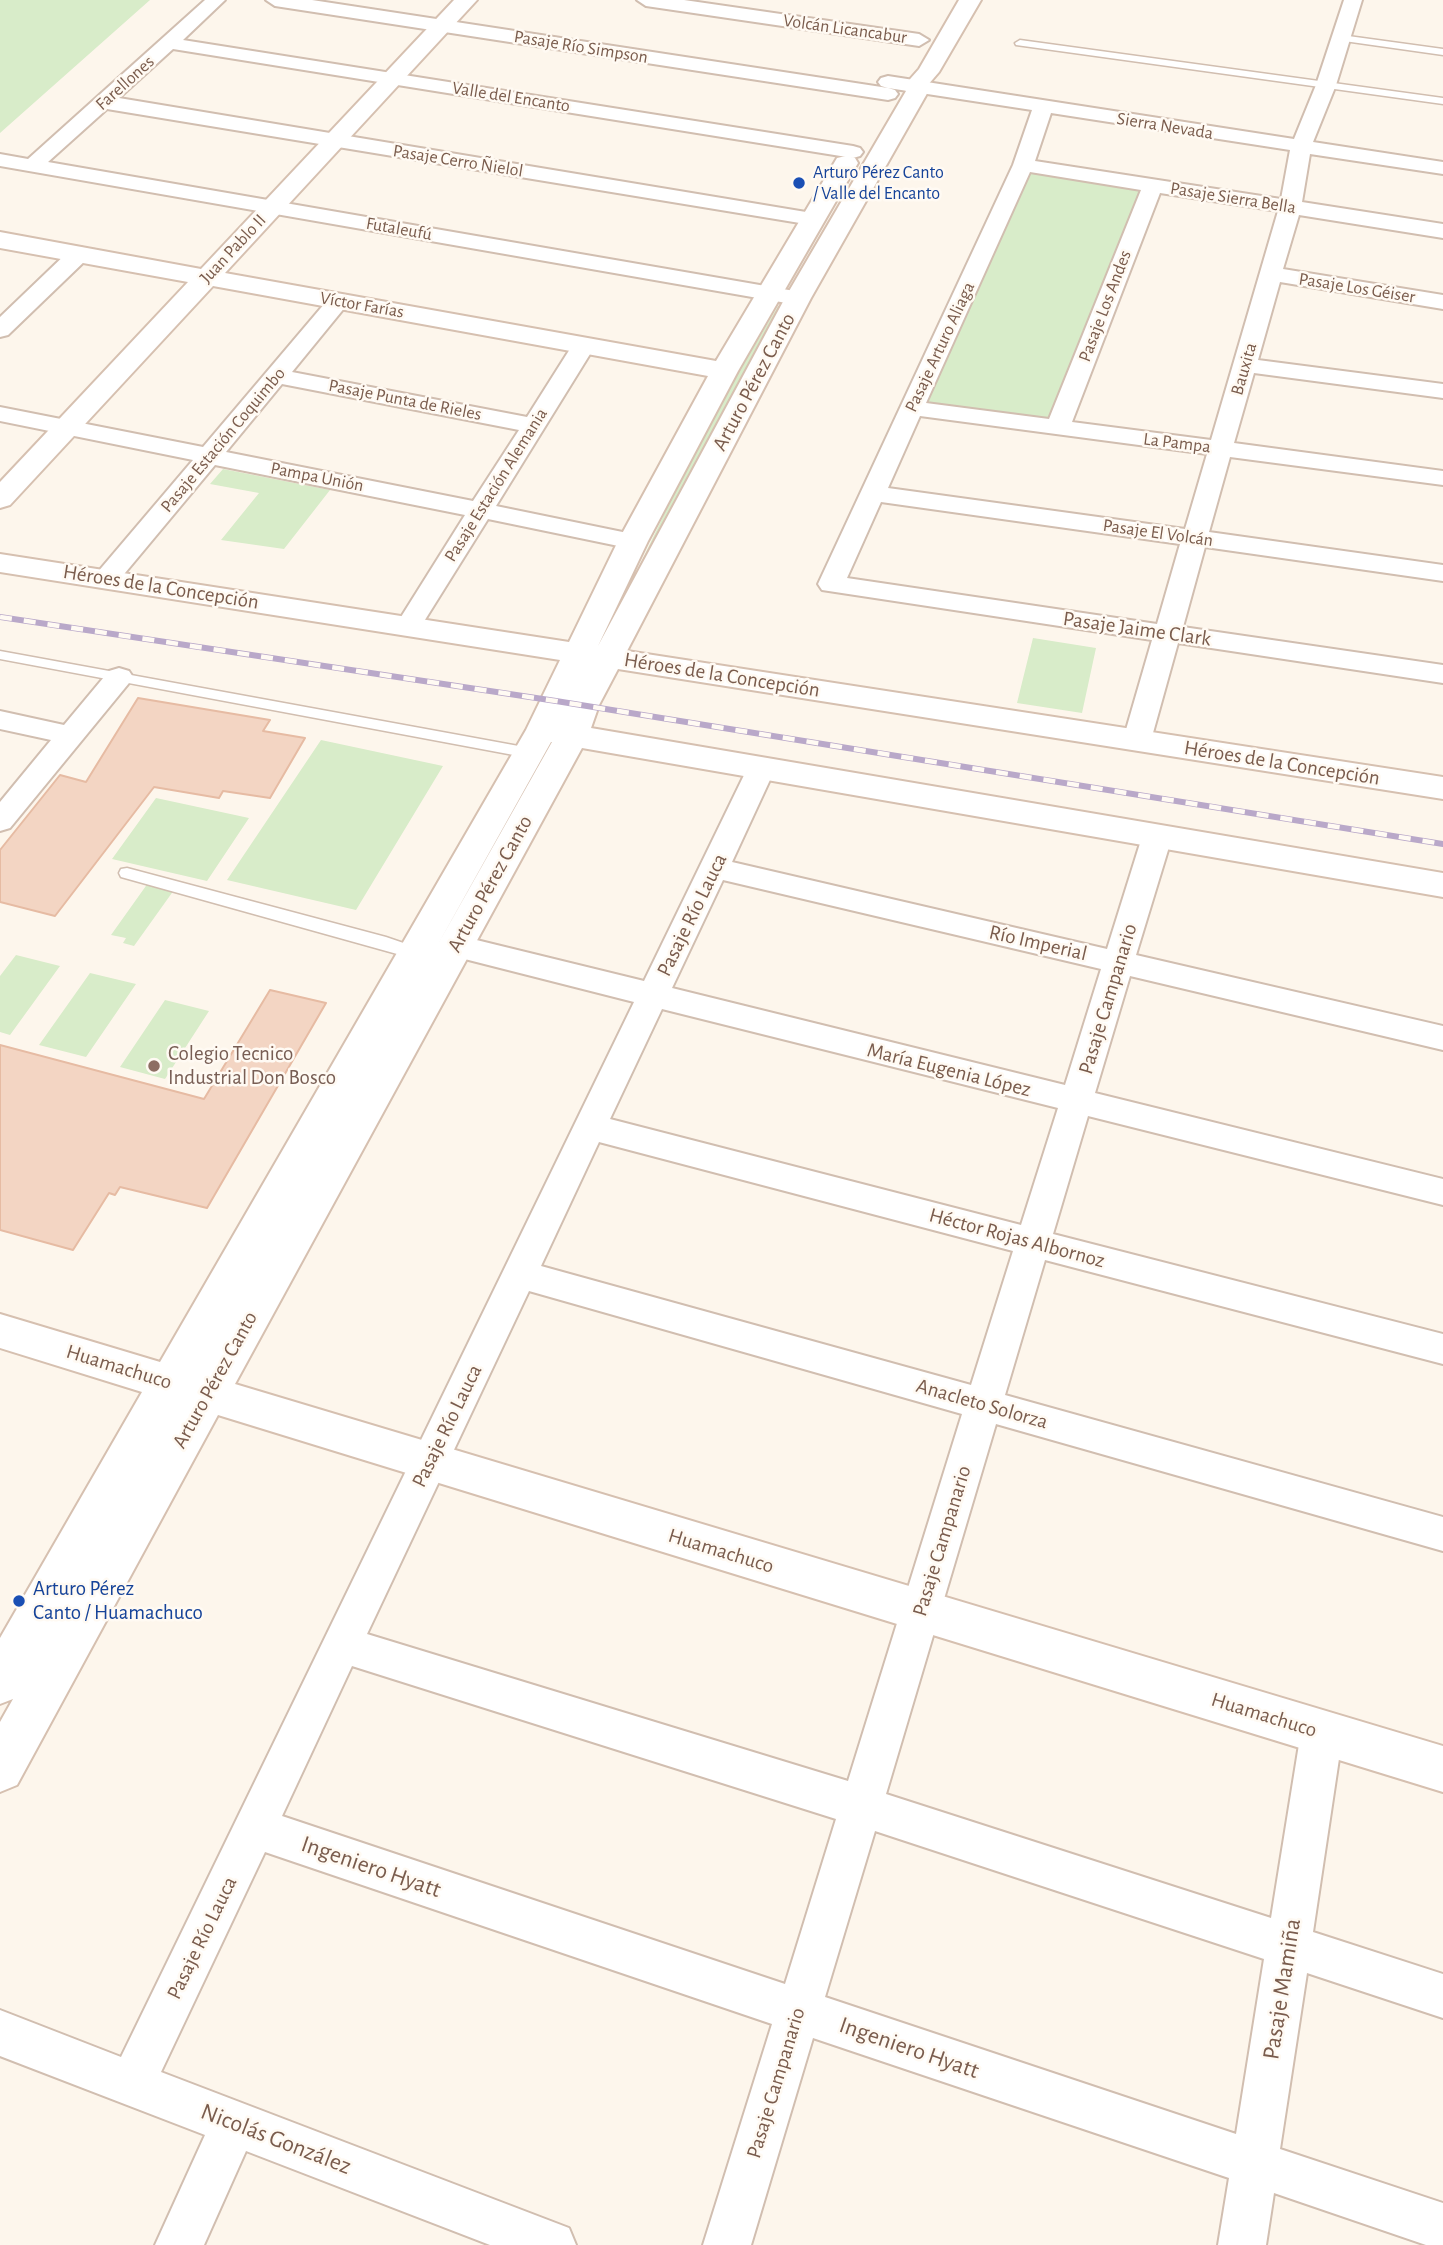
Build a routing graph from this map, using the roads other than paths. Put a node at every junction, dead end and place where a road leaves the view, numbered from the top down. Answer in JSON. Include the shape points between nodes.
{"nodes":[{"id":1,"x":216,"y":0,"type":"edge"},
{"id":2,"x":275,"y":0,"type":"edge"},
{"id":3,"x":467,"y":0,"type":"edge"},
{"id":4,"x":646,"y":0,"type":"edge"},
{"id":5,"x":970,"y":0,"type":"edge"},
{"id":6,"x":1353,"y":0,"type":"edge"},
{"id":7,"x":933,"y":18,"type":"edge"},
{"id":8,"x":442,"y":26,"type":"junction"},
{"id":9,"x":1341,"y":38,"type":"junction"},
{"id":10,"x":169,"y":43,"type":"junction"},
{"id":11,"x":1020,"y":43,"type":"dead end"},
{"id":12,"x":1443,"y":52,"type":"edge"},
{"id":13,"x":393,"y":78,"type":"junction"},
{"id":14,"x":1326,"y":85,"type":"junction"},
{"id":15,"x":914,"y":86,"type":"junction"},
{"id":16,"x":888,"y":88,"type":"junction"},
{"id":17,"x":1443,"y":101,"type":"edge"},
{"id":18,"x":104,"y":102,"type":"junction"},
{"id":19,"x":1043,"y":107,"type":"junction"},
{"id":20,"x":335,"y":140,"type":"junction"},
{"id":21,"x":1301,"y":147,"type":"junction"},
{"id":22,"x":853,"y":152,"type":"junction"},
{"id":23,"x":0,"y":160,"type":"edge"},
{"id":24,"x":33,"y":165,"type":"junction"},
{"id":25,"x":1023,"y":165,"type":"junction"},
{"id":26,"x":1443,"y":168,"type":"edge"},
{"id":27,"x":1153,"y":185,"type":"junction"},
{"id":28,"x":273,"y":207,"type":"junction"},
{"id":29,"x":1290,"y":207,"type":"junction"},
{"id":30,"x":812,"y":219,"type":"junction"},
{"id":31,"x":1443,"y":232,"type":"edge"},
{"id":32,"x":0,"y":240,"type":"edge"},
{"id":33,"x":79,"y":254,"type":"junction"},
{"id":34,"x":1272,"y":274,"type":"junction"},
{"id":35,"x":207,"y":277,"type":"junction"},
{"id":36,"x":768,"y":293,"type":"junction"},
{"id":37,"x":798,"y":298,"type":"junction"},
{"id":38,"x":339,"y":301,"type":"junction"},
{"id":39,"x":1443,"y":302,"type":"edge"},
{"id":40,"x":0,"y":329,"type":"edge"},
{"id":41,"x":583,"y":346,"type":"junction"},
{"id":42,"x":1245,"y":365,"type":"junction"},
{"id":43,"x":724,"y":371,"type":"junction"},
{"id":44,"x":277,"y":376,"type":"junction"},
{"id":45,"x":1443,"y":391,"type":"edge"},
{"id":46,"x":912,"y":408,"type":"junction"},
{"id":47,"x":0,"y":414,"type":"edge"},
{"id":48,"x":534,"y":425,"type":"junction"},
{"id":49,"x":66,"y":427,"type":"junction"},
{"id":50,"x":1058,"y":427,"type":"junction"},
{"id":51,"x":1221,"y":449,"type":"junction"},
{"id":52,"x":209,"y":456,"type":"junction"},
{"id":53,"x":1443,"y":478,"type":"edge"},
{"id":54,"x":873,"y":493,"type":"junction"},
{"id":55,"x":0,"y":499,"type":"edge"},
{"id":56,"x":481,"y":510,"type":"junction"},
{"id":57,"x":1195,"y":538,"type":"junction"},
{"id":58,"x":633,"y":541,"type":"junction"},
{"id":59,"x":0,"y":563,"type":"edge"},
{"id":60,"x":1443,"y":573,"type":"edge"},
{"id":61,"x":106,"y":579,"type":"junction"},
{"id":62,"x":831,"y":584,"type":"joint"},
{"id":63,"x":410,"y":625,"type":"junction"},
{"id":64,"x":1168,"y":633,"type":"junction"},
{"id":65,"x":0,"y":655,"type":"edge"},
{"id":66,"x":594,"y":655,"type":"junction"},
{"id":67,"x":1443,"y":674,"type":"edge"},
{"id":68,"x":119,"y":677,"type":"junction"},
{"id":69,"x":0,"y":720,"type":"edge"},
{"id":70,"x":70,"y":735,"type":"junction"},
{"id":71,"x":1137,"y":740,"type":"junction"},
{"id":72,"x":551,"y":745,"type":"junction"},
{"id":73,"x":761,"y":769,"type":"junction"},
{"id":74,"x":1443,"y":788,"type":"edge"},
{"id":75,"x":0,"y":821,"type":"edge"},
{"id":76,"x":1157,"y":836,"type":"junction"},
{"id":77,"x":714,"y":867,"type":"junction"},
{"id":78,"x":127,"y":873,"type":"dead end"},
{"id":79,"x":1443,"y":885,"type":"edge"},
{"id":80,"x":456,"y":946,"type":"junction"},
{"id":81,"x":415,"y":953,"type":"junction"},
{"id":82,"x":1119,"y":962,"type":"junction"},
{"id":83,"x":653,"y":997,"type":"junction"},
{"id":84,"x":1443,"y":1038,"type":"edge"},
{"id":85,"x":1076,"y":1101,"type":"junction"},
{"id":86,"x":590,"y":1127,"type":"junction"},
{"id":87,"x":1443,"y":1192,"type":"edge"},
{"id":88,"x":1034,"y":1242,"type":"junction"},
{"id":89,"x":520,"y":1274,"type":"junction"},
{"id":90,"x":0,"y":1331,"type":"edge"},
{"id":91,"x":1443,"y":1349,"type":"edge"},
{"id":92,"x":189,"y":1389,"type":"junction"},
{"id":93,"x":984,"y":1405,"type":"junction"},
{"id":94,"x":430,"y":1463,"type":"junction"},
{"id":95,"x":1443,"y":1534,"type":"edge"},
{"id":96,"x":920,"y":1611,"type":"junction"},
{"id":97,"x":342,"y":1645,"type":"junction"},
{"id":98,"x":0,"y":1682,"type":"edge"},
{"id":99,"x":1322,"y":1732,"type":"junction"},
{"id":100,"x":0,"y":1769,"type":"edge"},
{"id":101,"x":1443,"y":1769,"type":"edge"},
{"id":102,"x":861,"y":1806,"type":"junction"},
{"id":103,"x":255,"y":1828,"type":"junction"},
{"id":104,"x":1289,"y":1945,"type":"junction"},
{"id":105,"x":1443,"y":1996,"type":"edge"},
{"id":106,"x":798,"y":2011,"type":"junction"},
{"id":107,"x":0,"y":2033,"type":"edge"},
{"id":108,"x":132,"y":2083,"type":"junction"},
{"id":109,"x":235,"y":2123,"type":"junction"},
{"id":110,"x":1255,"y":2164,"type":"junction"},
{"id":111,"x":1443,"y":2227,"type":"edge"},
{"id":112,"x":179,"y":2245,"type":"edge"},
{"id":113,"x":552,"y":2245,"type":"edge"},
{"id":114,"x":727,"y":2245,"type":"edge"},
{"id":115,"x":1242,"y":2245,"type":"edge"}],
"edges":[{"from":1,"to":10,"type":"street","name":"Farellones"},
{"from":2,"to":8,"type":"street","name":"Pasaje Río Simpson"},
{"from":3,"to":8,"type":"street","name":"Juan Pablo II"},
{"from":4,"to":7,"type":"street","name":"Volcán Licancabur"},
{"from":5,"to":15,"type":"street","name":"Arturo Pérez Canto","via":[[928,72]]},
{"from":6,"to":9,"type":"street","name":"Bauxita"},
{"from":7,"to":16,"type":"street","name":"Arturo Pérez Canto"},
{"from":8,"to":13,"type":"street","name":"Juan Pablo II"},
{"from":8,"to":16,"type":"street","name":"Pasaje Río Simpson"},
{"from":9,"to":12,"type":"lane"},
{"from":9,"to":14,"type":"street","name":"Bauxita"},
{"from":10,"to":13,"type":"street","name":"Valle del Encanto"},
{"from":10,"to":18,"type":"street","name":"Farellones"},
{"from":11,"to":14,"type":"lane"},
{"from":13,"to":20,"type":"street","name":"Juan Pablo II"},
{"from":13,"to":22,"type":"street","name":"Valle del Encanto"},
{"from":14,"to":17,"type":"lane"},
{"from":14,"to":21,"type":"street","name":"Bauxita"},
{"from":15,"to":16,"type":"street","name":"Sierra Nevada"},
{"from":15,"to":19,"type":"street","name":"Sierra Nevada"},
{"from":15,"to":37,"type":"street","name":"Arturo Pérez Canto","via":[[918,90]]},
{"from":16,"to":22,"type":"street","name":"Arturo Pérez Canto"},
{"from":18,"to":20,"type":"street","name":"Pasaje Cerro Ñielol"},
{"from":18,"to":24,"type":"street","name":"Farellones"},
{"from":19,"to":21,"type":"street","name":"Sierra Nevada"},
{"from":19,"to":25,"type":"street","name":"Pasaje Arturo Aliaga"},
{"from":20,"to":28,"type":"street","name":"Juan Pablo II"},
{"from":20,"to":30,"type":"street","name":"Pasaje Cerro Ñielol"},
{"from":21,"to":26,"type":"street","name":"Sierra Nevada"},
{"from":21,"to":29,"type":"street","name":"Bauxita"},
{"from":22,"to":30,"type":"street","name":"Arturo Pérez Canto"},
{"from":23,"to":24,"type":"street","name":"Futaleufú"},
{"from":24,"to":28,"type":"street","name":"Futaleufú"},
{"from":25,"to":27,"type":"street","name":"Pasaje Sierra Bella"},
{"from":25,"to":46,"type":"street","name":"Pasaje Arturo Aliaga"},
{"from":27,"to":29,"type":"street","name":"Pasaje Sierra Bella"},
{"from":27,"to":50,"type":"street","name":"Pasaje Los Andes"},
{"from":28,"to":35,"type":"street","name":"Juan Pablo II"},
{"from":28,"to":36,"type":"street","name":"Futaleufú"},
{"from":29,"to":31,"type":"street","name":"Pasaje Sierra Bella"},
{"from":29,"to":34,"type":"street","name":"Bauxita"},
{"from":30,"to":36,"type":"street","name":"Arturo Pérez Canto"},
{"from":32,"to":33,"type":"street","name":"Víctor Farías"},
{"from":33,"to":35,"type":"street","name":"Víctor Farías"},
{"from":33,"to":40,"type":"street"},
{"from":34,"to":39,"type":"street","name":"Pasaje Los Géiser"},
{"from":34,"to":42,"type":"street","name":"Bauxita"},
{"from":35,"to":38,"type":"street","name":"Víctor Farías"},
{"from":35,"to":49,"type":"street","name":"Juan Pablo II"},
{"from":36,"to":37,"type":"street","name":"Futaleufú"},
{"from":36,"to":43,"type":"street","name":"Arturo Pérez Canto"},
{"from":37,"to":66,"type":"street","name":"Arturo Pérez Canto"},
{"from":38,"to":41,"type":"street","name":"Víctor Farías"},
{"from":38,"to":44,"type":"street","name":"Pasaje Estación Coquimbo"},
{"from":41,"to":43,"type":"street","name":"Víctor Farías"},
{"from":41,"to":48,"type":"street","name":"Pasaje Estación Alemania"},
{"from":42,"to":45,"type":"street"},
{"from":42,"to":51,"type":"street","name":"Bauxita"},
{"from":43,"to":58,"type":"street","name":"Arturo Pérez Canto"},
{"from":44,"to":48,"type":"street","name":"Pasaje Punta de Rieles"},
{"from":44,"to":52,"type":"street","name":"Pasaje Estación Coquimbo"},
{"from":46,"to":50,"type":"street","name":"La Pampa"},
{"from":46,"to":54,"type":"street","name":"Pasaje Arturo Aliaga"},
{"from":47,"to":49,"type":"street","name":"Pampa Unión"},
{"from":48,"to":56,"type":"street","name":"Pasaje Estación Alemania"},
{"from":49,"to":52,"type":"street","name":"Pampa Unión"},
{"from":49,"to":55,"type":"street","name":"Juan Pablo II"},
{"from":50,"to":51,"type":"street","name":"La Pampa"},
{"from":51,"to":53,"type":"street","name":"La Pampa"},
{"from":51,"to":57,"type":"street","name":"Bauxita"},
{"from":52,"to":56,"type":"street","name":"Pampa Unión"},
{"from":52,"to":61,"type":"street","name":"Pasaje Estación Coquimbo"},
{"from":54,"to":57,"type":"street","name":"Pasaje El Volcán"},
{"from":54,"to":62,"type":"street","name":"Pasaje Arturo Aliaga"},
{"from":56,"to":58,"type":"street","name":"Pampa Unión"},
{"from":56,"to":63,"type":"street","name":"Pasaje Estación Alemania"},
{"from":57,"to":60,"type":"street","name":"Pasaje El Volcán"},
{"from":57,"to":64,"type":"street","name":"Bauxita"},
{"from":58,"to":66,"type":"street","name":"Arturo Pérez Canto"},
{"from":59,"to":61,"type":"street","name":"Héroes de la Concepción"},
{"from":61,"to":63,"type":"street","name":"Héroes de la Concepción"},
{"from":62,"to":64,"type":"street","name":"Pasaje Jaime Clark"},
{"from":63,"to":66,"type":"street","name":"Héroes de la Concepción"},
{"from":64,"to":67,"type":"street","name":"Pasaje Jaime Clark"},
{"from":64,"to":71,"type":"street","name":"Bauxita"},
{"from":65,"to":68,"type":"lane"},
{"from":66,"to":71,"type":"street","name":"Héroes de la Concepción"},
{"from":66,"to":72,"type":"street","name":"Arturo Pérez Canto","via":[[583,705]]},
{"from":68,"to":70,"type":"street"},
{"from":68,"to":72,"type":"lane"},
{"from":69,"to":70,"type":"street"},
{"from":70,"to":75,"type":"street"},
{"from":71,"to":74,"type":"street","name":"Héroes de la Concepción"},
{"from":72,"to":73,"type":"street"},
{"from":72,"to":80,"type":"street","name":"Arturo Pérez Canto"},
{"from":72,"to":81,"type":"street","name":"Arturo Pérez Canto"},
{"from":73,"to":76,"type":"street"},
{"from":73,"to":77,"type":"street","name":"Pasaje Río Lauca"},
{"from":76,"to":79,"type":"street"},
{"from":76,"to":82,"type":"street","name":"Pasaje Campanario"},
{"from":77,"to":82,"type":"street","name":"Río Imperial"},
{"from":77,"to":83,"type":"street","name":"Pasaje Río Lauca"},
{"from":78,"to":81,"type":"lane"},
{"from":80,"to":83,"type":"street","name":"María Eugenia López"},
{"from":80,"to":92,"type":"street","name":"Arturo Pérez Canto"},
{"from":81,"to":92,"type":"street","name":"Arturo Pérez Canto"},
{"from":82,"to":84,"type":"street","name":"Río Imperial"},
{"from":82,"to":85,"type":"street","name":"Pasaje Campanario"},
{"from":83,"to":85,"type":"street","name":"María Eugenia López"},
{"from":83,"to":86,"type":"street","name":"Pasaje Río Lauca"},
{"from":85,"to":87,"type":"street","name":"María Eugenia López"},
{"from":85,"to":88,"type":"street","name":"Pasaje Campanario"},
{"from":86,"to":88,"type":"street","name":"Héctor Rojas Albornoz"},
{"from":86,"to":89,"type":"street","name":"Pasaje Río Lauca"},
{"from":88,"to":91,"type":"street","name":"Héctor Rojas Albornoz"},
{"from":88,"to":93,"type":"street","name":"Pasaje Campanario"},
{"from":89,"to":93,"type":"street","name":"Anacleto Solorza"},
{"from":89,"to":94,"type":"street","name":"Pasaje Río Lauca"},
{"from":90,"to":92,"type":"street","name":"Huamachuco"},
{"from":92,"to":94,"type":"street","name":"Huamachuco"},
{"from":92,"to":98,"type":"street","name":"Arturo Pérez Canto"},
{"from":92,"to":100,"type":"street","name":"Arturo Pérez Canto"},
{"from":93,"to":95,"type":"street","name":"Anacleto Solorza"},
{"from":93,"to":96,"type":"street","name":"Pasaje Campanario"},
{"from":94,"to":96,"type":"street","name":"Huamachuco"},
{"from":94,"to":97,"type":"street","name":"Pasaje Río Lauca"},
{"from":96,"to":99,"type":"street","name":"Huamachuco"},
{"from":96,"to":102,"type":"street","name":"Pasaje Campanario"},
{"from":97,"to":102,"type":"street"},
{"from":97,"to":103,"type":"street","name":"Pasaje Río Lauca"},
{"from":99,"to":101,"type":"street","name":"Huamachuco"},
{"from":99,"to":104,"type":"street","name":"Pasaje Mamiña"},
{"from":102,"to":104,"type":"street"},
{"from":102,"to":106,"type":"street","name":"Pasaje Campanario"},
{"from":103,"to":106,"type":"street","name":"Ingeniero Hyatt"},
{"from":103,"to":108,"type":"street","name":"Pasaje Río Lauca"},
{"from":104,"to":105,"type":"street"},
{"from":104,"to":110,"type":"street","name":"Pasaje Mamiña"},
{"from":106,"to":110,"type":"street","name":"Ingeniero Hyatt"},
{"from":106,"to":114,"type":"street","name":"Pasaje Campanario"},
{"from":107,"to":108,"type":"street","name":"Nicolás González"},
{"from":108,"to":109,"type":"street","name":"Nicolás González"},
{"from":109,"to":112,"type":"street"},
{"from":109,"to":113,"type":"street","name":"Nicolás González"},
{"from":110,"to":111,"type":"street","name":"Ingeniero Hyatt"},
{"from":110,"to":115,"type":"street","name":"Pasaje Mamiña"}]}
